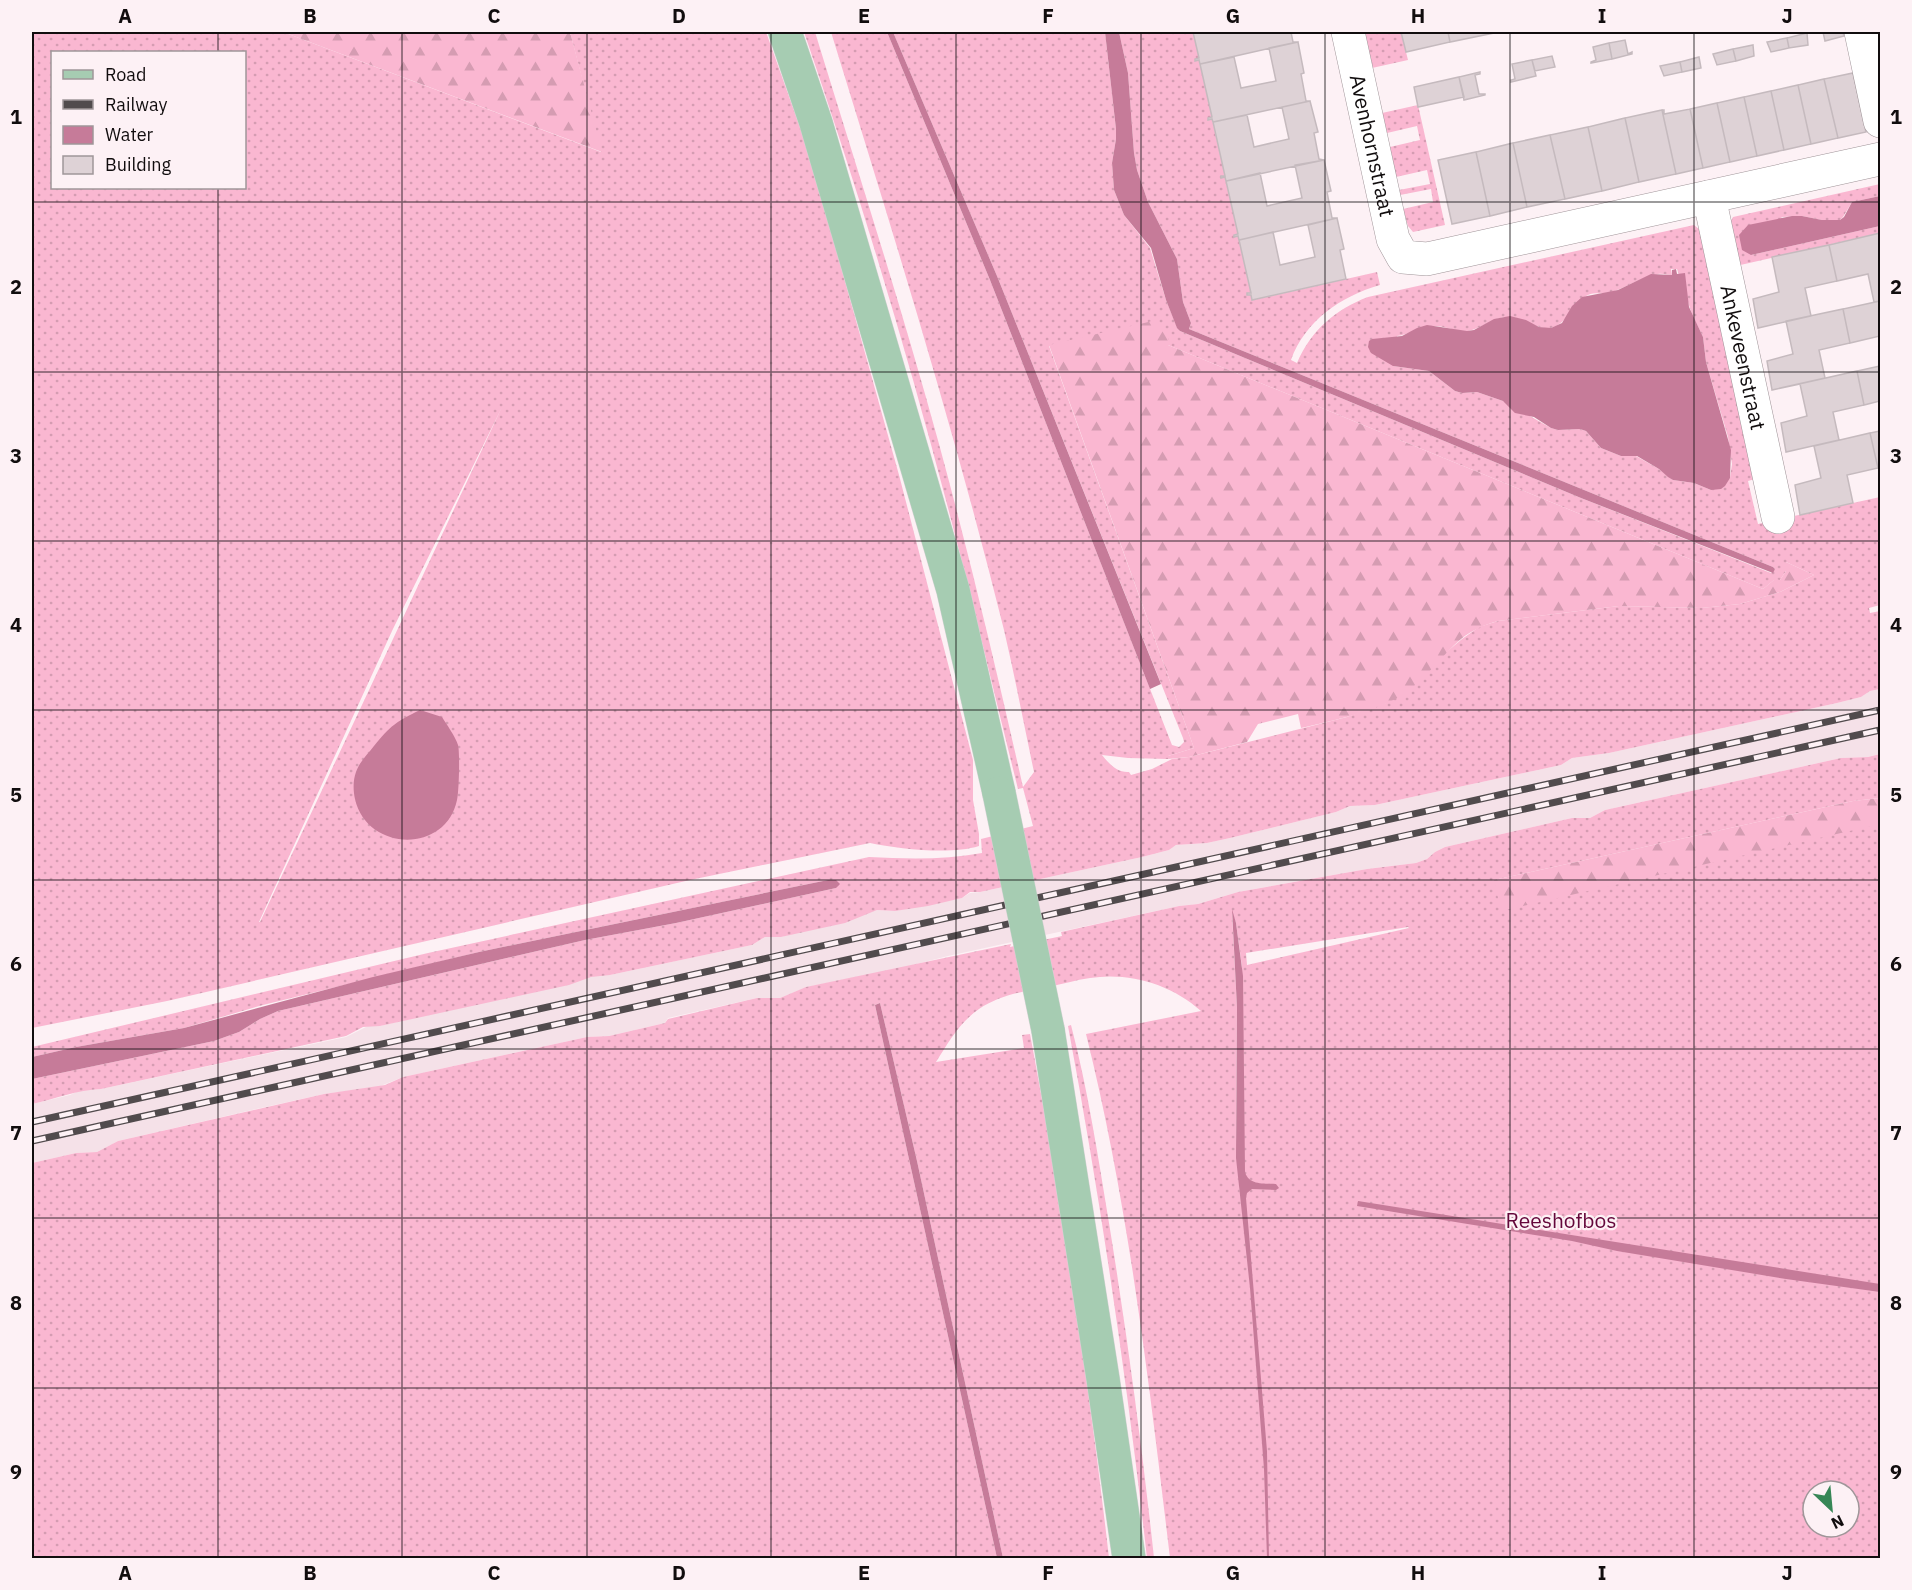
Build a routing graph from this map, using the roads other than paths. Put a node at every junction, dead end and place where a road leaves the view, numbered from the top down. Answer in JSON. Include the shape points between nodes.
{"nodes":[{"id":1,"x":784,"y":32,"type":"edge"},
{"id":2,"x":1348,"y":32,"type":"edge"},
{"id":3,"x":1861,"y":32,"type":"edge"},
{"id":4,"x":1881,"y":121,"type":"edge"},
{"id":5,"x":1881,"y":159,"type":"edge"},
{"id":6,"x":1709,"y":197,"type":"junction"},
{"id":7,"x":1778,"y":518,"type":"dead end"},
{"id":8,"x":1129,"y":1558,"type":"edge"}],
"edges":[{"from":1,"to":8,"type":"main road","bridge":true,"via":[[816,123],[953,590],[1048,1030]]},
{"from":2,"to":6,"type":"street","name":"Avenhornstraat","via":[[1393,239],[1403,257],[1427,259]]},
{"from":3,"to":4,"type":"street"},
{"from":5,"to":6,"type":"street"},
{"from":6,"to":7,"type":"street","name":"Ankeveenstraat"}]}
